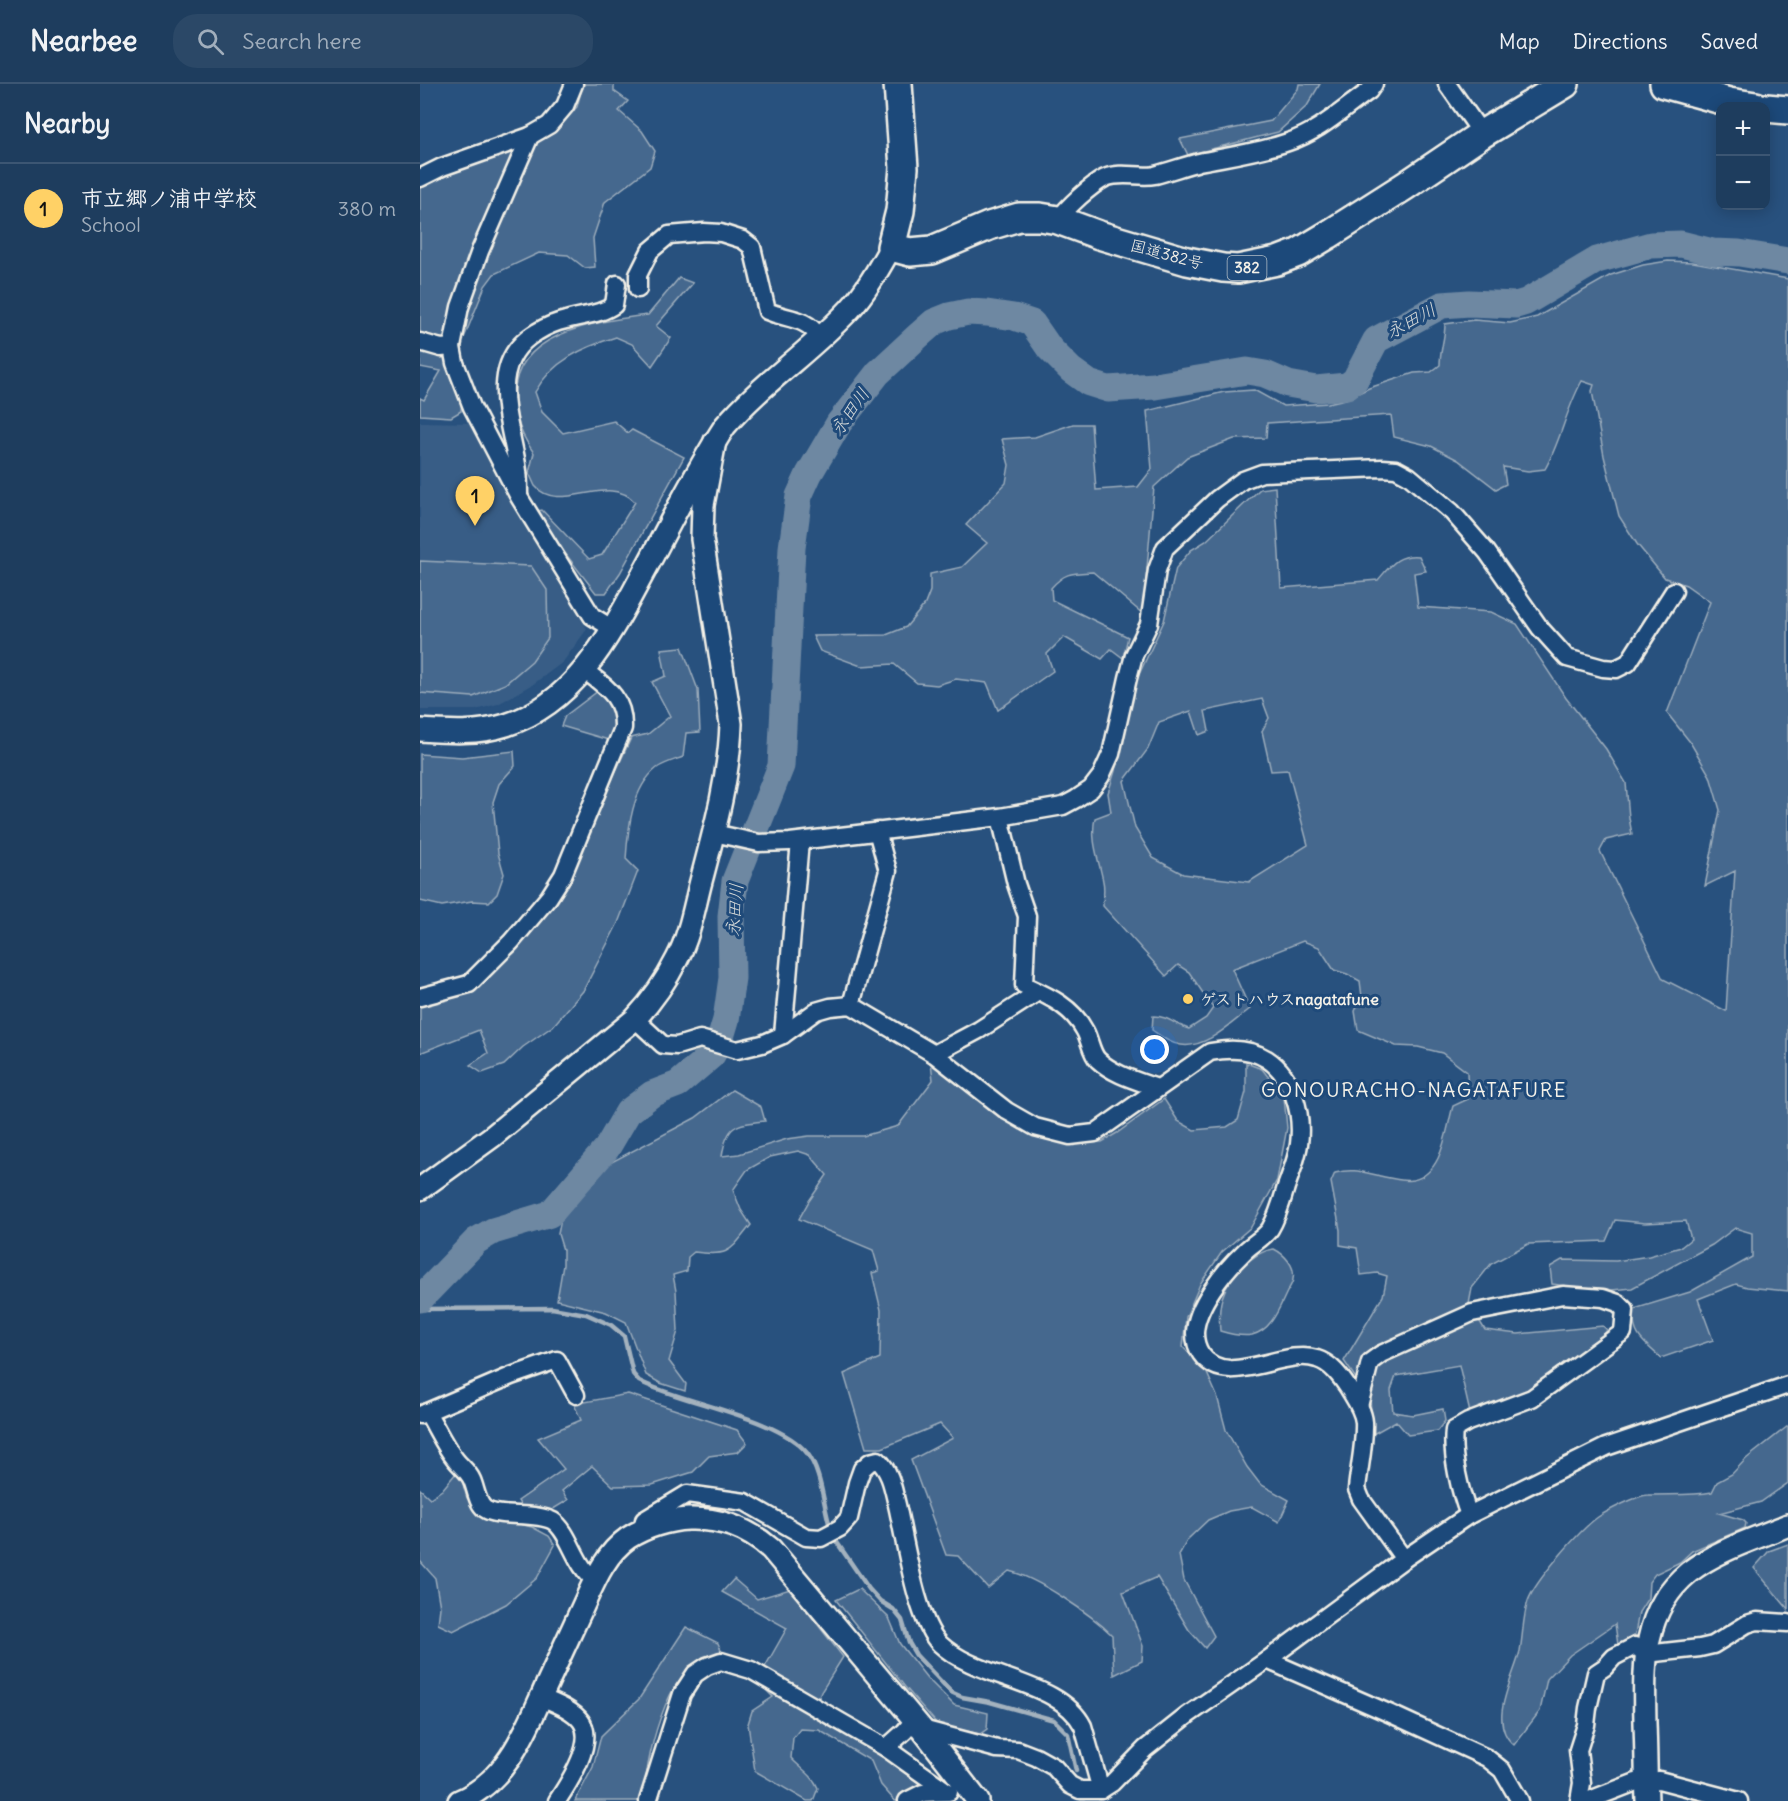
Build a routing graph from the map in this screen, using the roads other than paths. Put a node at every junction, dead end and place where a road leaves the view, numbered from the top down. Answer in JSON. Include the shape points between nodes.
{"nodes":[{"id":1,"x":574,"y":84,"type":"edge"},
{"id":2,"x":898,"y":84,"type":"edge"},
{"id":3,"x":1374,"y":84,"type":"edge"},
{"id":4,"x":1447,"y":84,"type":"edge"},
{"id":5,"x":1565,"y":84,"type":"edge"},
{"id":6,"x":1664,"y":84,"type":"edge"},
{"id":7,"x":1729,"y":102,"type":"edge"},
{"id":8,"x":1770,"y":108,"type":"edge"},
{"id":9,"x":1788,"y":110,"type":"edge"},
{"id":10,"x":1482,"y":134,"type":"junction"},
{"id":11,"x":530,"y":135,"type":"junction"},
{"id":12,"x":420,"y":178,"type":"edge"},
{"id":13,"x":1058,"y":220,"type":"junction"},
{"id":14,"x":891,"y":247,"type":"junction"},
{"id":15,"x":617,"y":284,"type":"dead end"},
{"id":16,"x":638,"y":289,"type":"dead end"},
{"id":17,"x":820,"y":337,"type":"junction"},
{"id":18,"x":420,"y":342,"type":"edge"},
{"id":19,"x":452,"y":347,"type":"junction"},
{"id":20,"x":715,"y":441,"type":"junction"},
{"id":21,"x":519,"y":497,"type":"junction"},
{"id":22,"x":1674,"y":591,"type":"dead end"},
{"id":23,"x":613,"y":629,"type":"junction"},
{"id":24,"x":584,"y":670,"type":"junction"},
{"id":25,"x":420,"y":730,"type":"edge"},
{"id":26,"x":1000,"y":817,"type":"junction"},
{"id":27,"x":877,"y":831,"type":"junction"},
{"id":28,"x":714,"y":833,"type":"junction"},
{"id":29,"x":800,"y":841,"type":"junction"},
{"id":30,"x":1038,"y":992,"type":"junction"},
{"id":31,"x":420,"y":997,"type":"edge"},
{"id":32,"x":851,"y":1005,"type":"junction"},
{"id":33,"x":635,"y":1018,"type":"junction"},
{"id":34,"x":783,"y":1035,"type":"junction"},
{"id":35,"x":934,"y":1054,"type":"junction"},
{"id":36,"x":1157,"y":1088,"type":"junction"},
{"id":37,"x":420,"y":1189,"type":"edge"},
{"id":38,"x":1788,"y":1385,"type":"edge"},
{"id":39,"x":576,"y":1395,"type":"dead end"},
{"id":40,"x":1359,"y":1406,"type":"junction"},
{"id":41,"x":424,"y":1414,"type":"edge"},
{"id":42,"x":1469,"y":1515,"type":"junction"},
{"id":43,"x":1788,"y":1525,"type":"edge"},
{"id":44,"x":642,"y":1530,"type":"junction"},
{"id":45,"x":1404,"y":1559,"type":"junction"},
{"id":46,"x":595,"y":1580,"type":"junction"},
{"id":47,"x":1788,"y":1623,"type":"edge"},
{"id":48,"x":1646,"y":1654,"type":"junction"},
{"id":49,"x":1267,"y":1660,"type":"junction"},
{"id":50,"x":541,"y":1697,"type":"junction"},
{"id":51,"x":918,"y":1725,"type":"junction"},
{"id":52,"x":886,"y":1748,"type":"junction"},
{"id":53,"x":945,"y":1790,"type":"junction"},
{"id":54,"x":1101,"y":1790,"type":"junction"},
{"id":55,"x":1646,"y":1791,"type":"edge"},
{"id":56,"x":972,"y":1793,"type":"edge"},
{"id":57,"x":459,"y":1801,"type":"edge"},
{"id":58,"x":557,"y":1801,"type":"edge"},
{"id":59,"x":648,"y":1801,"type":"edge"},
{"id":60,"x":907,"y":1801,"type":"edge"},
{"id":61,"x":1520,"y":1801,"type":"edge"},
{"id":62,"x":1579,"y":1801,"type":"edge"},
{"id":63,"x":1587,"y":1801,"type":"edge"},
{"id":64,"x":1739,"y":1801,"type":"edge"}],
"edges":[{"from":1,"to":11,"type":"street","via":[[565,106],[549,125]]},
{"from":2,"to":14,"type":"highway","via":[[904,168],[900,211]]},
{"from":3,"to":13,"type":"street","via":[[1315,130],[1289,142],[1154,175],[1106,178],[1066,208]]},
{"from":4,"to":10,"type":"street"},
{"from":5,"to":10,"type":"highway","name":"国道382号","number":"382"},
{"from":6,"to":7,"type":"highway"},
{"from":8,"to":9,"type":"highway"},
{"from":10,"to":13,"type":"highway","name":"国道382号","number":"382","via":[[1298,253],[1258,266],[1223,268],[1187,261]]},
{"from":11,"to":12,"type":"street"},
{"from":11,"to":19,"type":"street","via":[[480,251],[460,307]]},
{"from":13,"to":14,"type":"highway","name":"国道382号","number":"382","via":[[1019,218],[932,250],[910,252]]},
{"from":14,"to":17,"type":"street","via":[[850,308]]},
{"from":15,"to":21,"type":"street","via":[[614,305],[535,333],[507,367],[505,402],[519,472]]},
{"from":16,"to":17,"type":"street","via":[[638,274],[650,251],[669,235],[704,232],[733,236],[752,247],[767,311],[802,320]]},
{"from":17,"to":20,"type":"street","via":[[747,402]]},
{"from":18,"to":19,"type":"street"},
{"from":19,"to":21,"type":"street","via":[[472,407]]},
{"from":20,"to":23,"type":"street"},
{"from":20,"to":28,"type":"street","via":[[703,505],[702,539],[731,724],[730,750]]},
{"from":21,"to":23,"type":"street","via":[[592,616]]},
{"from":22,"to":26,"type":"street","via":[[1628,663],[1616,669],[1603,668],[1567,658],[1540,628],[1487,552],[1452,512],[1409,476],[1382,468],[1262,472],[1217,499],[1165,548],[1157,570],[1149,624],[1134,655],[1111,754],[1096,783],[1063,806]]},
{"from":23,"to":24,"type":"street"},
{"from":24,"to":25,"type":"street","via":[[557,696],[508,724],[473,732]]},
{"from":24,"to":31,"type":"street","via":[[620,703],[622,728],[563,875],[511,942],[469,984]]},
{"from":26,"to":27,"type":"street"},
{"from":26,"to":30,"type":"street","via":[[1027,916],[1024,985]]},
{"from":27,"to":29,"type":"street"},
{"from":27,"to":32,"type":"street","via":[[888,871]]},
{"from":28,"to":29,"type":"street","via":[[759,843]]},
{"from":28,"to":33,"type":"street","via":[[679,957]]},
{"from":29,"to":34,"type":"street"},
{"from":30,"to":35,"type":"street"},
{"from":30,"to":36,"type":"street","via":[[1071,1010],[1079,1019],[1099,1061]]},
{"from":32,"to":34,"type":"street","via":[[816,1011]]},
{"from":32,"to":35,"type":"street"},
{"from":33,"to":34,"type":"street","via":[[663,1045],[677,1046],[700,1039],[737,1050]]},
{"from":33,"to":37,"type":"street","via":[[493,1136]]},
{"from":35,"to":36,"type":"street","via":[[1016,1116],[1035,1127],[1070,1136],[1095,1133]]},
{"from":36,"to":40,"type":"street","via":[[1210,1052],[1226,1049],[1257,1053],[1271,1062],[1291,1086],[1296,1100],[1299,1143],[1276,1218],[1268,1231],[1222,1275],[1199,1312],[1197,1348],[1214,1366],[1229,1370],[1316,1358],[1345,1382]]},
{"from":38,"to":42,"type":"street","via":[[1606,1447]]},
{"from":39,"to":41,"type":"street","via":[[557,1360]]},
{"from":40,"to":42,"type":"street","via":[[1370,1362],[1472,1313],[1563,1295],[1618,1303],[1625,1310],[1623,1332],[1532,1398],[1454,1430],[1453,1449]]},
{"from":40,"to":45,"type":"street","via":[[1364,1420],[1357,1489]]},
{"from":41,"to":46,"type":"street","via":[[467,1471],[485,1509],[554,1522],[587,1575]]},
{"from":42,"to":45,"type":"street"},
{"from":43,"to":48,"type":"street","via":[[1708,1559],[1677,1584],[1658,1609]]},
{"from":44,"to":46,"type":"street","via":[[613,1552]]},
{"from":44,"to":51,"type":"street","via":[[700,1519],[739,1527],[756,1536]]},
{"from":44,"to":54,"type":"street","via":[[644,1520],[687,1494],[745,1502],[806,1537],[821,1538],[849,1518],[862,1469],[870,1461],[878,1460],[886,1468],[893,1489],[919,1601],[939,1644],[981,1669],[1066,1704],[1083,1726]]},
{"from":45,"to":49,"type":"street"},
{"from":46,"to":50,"type":"street"},
{"from":47,"to":48,"type":"street","via":[[1757,1621],[1713,1645]]},
{"from":48,"to":55,"type":"street"},
{"from":48,"to":62,"type":"street","via":[[1635,1646],[1614,1657],[1596,1674],[1578,1750],[1582,1783]]},
{"from":49,"to":54,"type":"street","via":[[1188,1715]]},
{"from":49,"to":61,"type":"street","via":[[1487,1758],[1502,1770]]},
{"from":50,"to":57,"type":"street","via":[[503,1767],[479,1790]]},
{"from":50,"to":58,"type":"street","via":[[575,1715],[585,1730],[582,1755]]},
{"from":51,"to":52,"type":"street"},
{"from":51,"to":54,"type":"street","via":[[997,1749],[1018,1750],[1054,1767],[1080,1790]]},
{"from":51,"to":56,"type":"street"},
{"from":52,"to":53,"type":"street"},
{"from":52,"to":59,"type":"street","via":[[751,1670],[721,1660],[695,1674],[682,1694]]},
{"from":53,"to":56,"type":"street"},
{"from":53,"to":60,"type":"street","via":[[923,1793]]},
{"from":55,"to":63,"type":"street"},
{"from":55,"to":64,"type":"street","via":[[1659,1780]]}]}
